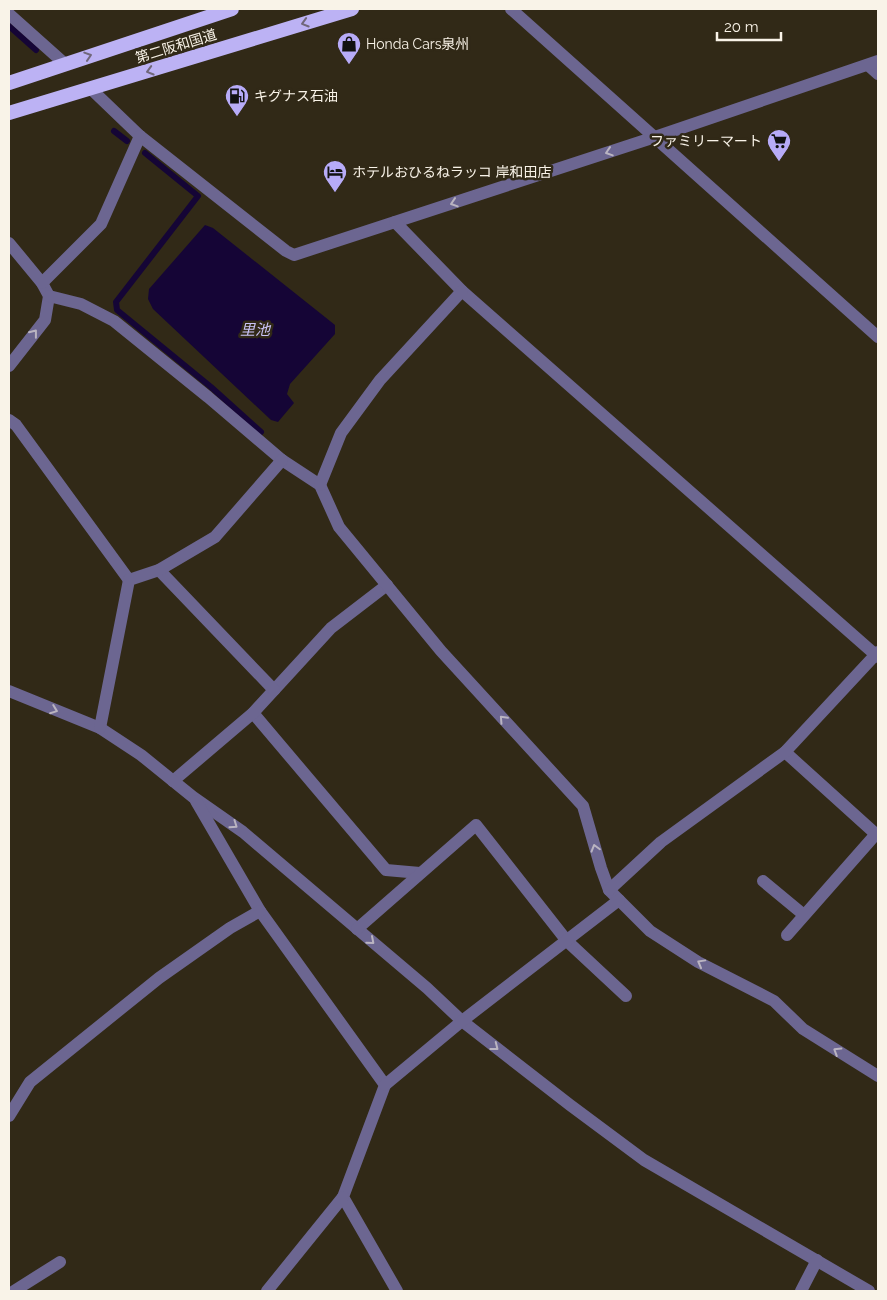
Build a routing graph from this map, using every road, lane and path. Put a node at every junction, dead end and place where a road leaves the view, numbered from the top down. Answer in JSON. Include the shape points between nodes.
{"nodes":[{"id":1,"x":232,"y":9,"type":"edge"},
{"id":2,"x":352,"y":9,"type":"edge"},
{"id":3,"x":511,"y":9,"type":"edge"},
{"id":4,"x":9,"y":14,"type":"edge"},
{"id":5,"x":873,"y":63,"type":"edge"},
{"id":6,"x":65,"y":64,"type":"junction"},
{"id":7,"x":878,"y":74,"type":"edge"},
{"id":8,"x":9,"y":83,"type":"edge"},
{"id":9,"x":90,"y":88,"type":"junction"},
{"id":10,"x":9,"y":113,"type":"edge"},
{"id":11,"x":140,"y":136,"type":"junction"},
{"id":12,"x":655,"y":137,"type":"junction"},
{"id":13,"x":395,"y":222,"type":"junction"},
{"id":14,"x":9,"y":243,"type":"edge"},
{"id":15,"x":42,"y":283,"type":"junction"},
{"id":16,"x":462,"y":292,"type":"junction"},
{"id":17,"x":49,"y":296,"type":"junction"},
{"id":18,"x":878,"y":336,"type":"edge"},
{"id":19,"x":9,"y":366,"type":"edge"},
{"id":20,"x":9,"y":420,"type":"edge"},
{"id":21,"x":282,"y":460,"type":"junction"},
{"id":22,"x":320,"y":485,"type":"junction"},
{"id":23,"x":159,"y":570,"type":"junction"},
{"id":24,"x":129,"y":580,"type":"junction"},
{"id":25,"x":387,"y":585,"type":"junction"},
{"id":26,"x":878,"y":655,"type":"edge"},
{"id":27,"x":274,"y":690,"type":"junction"},
{"id":28,"x":9,"y":692,"type":"edge"},
{"id":29,"x":254,"y":713,"type":"junction"},
{"id":30,"x":100,"y":728,"type":"junction"},
{"id":31,"x":785,"y":752,"type":"junction"},
{"id":32,"x":174,"y":781,"type":"junction"},
{"id":33,"x":193,"y":797,"type":"junction"},
{"id":34,"x":877,"y":835,"type":"edge"},
{"id":35,"x":420,"y":873,"type":"junction"},
{"id":36,"x":763,"y":881,"type":"dead end"},
{"id":37,"x":609,"y":890,"type":"junction"},
{"id":38,"x":619,"y":900,"type":"junction"},
{"id":39,"x":260,"y":911,"type":"junction"},
{"id":40,"x":804,"y":915,"type":"junction"},
{"id":41,"x":357,"y":928,"type":"junction"},
{"id":42,"x":786,"y":935,"type":"dead end"},
{"id":43,"x":567,"y":941,"type":"junction"},
{"id":44,"x":626,"y":996,"type":"dead end"},
{"id":45,"x":462,"y":1021,"type":"junction"},
{"id":46,"x":878,"y":1076,"type":"edge"},
{"id":47,"x":385,"y":1085,"type":"junction"},
{"id":48,"x":9,"y":1116,"type":"edge"},
{"id":49,"x":343,"y":1197,"type":"junction"},
{"id":50,"x":817,"y":1260,"type":"junction"},
{"id":51,"x":60,"y":1262,"type":"dead end"},
{"id":52,"x":14,"y":1291,"type":"edge"},
{"id":53,"x":267,"y":1291,"type":"edge"},
{"id":54,"x":397,"y":1291,"type":"edge"},
{"id":55,"x":802,"y":1291,"type":"edge"},
{"id":56,"x":869,"y":1291,"type":"edge"}],
"edges":[{"from":6,"to":1,"type":"highway","name":"第二阪和国道","one_way":true},
{"from":2,"to":9,"type":"highway","name":"第二阪和国道","one_way":true},
{"from":3,"to":12,"type":"street"},
{"from":4,"to":6,"type":"street"},
{"from":5,"to":7,"type":"street"},
{"from":5,"to":12,"type":"street"},
{"from":6,"to":8,"type":"highway","name":"第二阪和国道"},
{"from":9,"to":10,"type":"highway","name":"第二阪和国道"},
{"from":9,"to":11,"type":"street"},
{"from":11,"to":13,"type":"street","via":[[294,255]]},
{"from":11,"to":15,"type":"street","via":[[101,224]]},
{"from":12,"to":13,"type":"street","one_way":true},
{"from":12,"to":18,"type":"street"},
{"from":13,"to":16,"type":"street"},
{"from":14,"to":15,"type":"street"},
{"from":15,"to":17,"type":"street"},
{"from":16,"to":22,"type":"street","via":[[380,380],[341,433]]},
{"from":16,"to":26,"type":"street"},
{"from":19,"to":17,"type":"street","one_way":true,"via":[[45,320]]},
{"from":17,"to":21,"type":"street","via":[[80,304],[114,321]]},
{"from":20,"to":24,"type":"street","via":[[16,425]]},
{"from":21,"to":22,"type":"street"},
{"from":21,"to":23,"type":"street","via":[[215,537]]},
{"from":22,"to":25,"type":"street","via":[[339,527]]},
{"from":23,"to":24,"type":"street"},
{"from":23,"to":27,"type":"street"},
{"from":24,"to":30,"type":"street"},
{"from":25,"to":27,"type":"street","via":[[331,628]]},
{"from":37,"to":25,"type":"street","one_way":true,"via":[[583,806],[441,651]]},
{"from":26,"to":31,"type":"street"},
{"from":27,"to":29,"type":"street"},
{"from":28,"to":30,"type":"street","one_way":true},
{"from":29,"to":32,"type":"street"},
{"from":29,"to":35,"type":"street","via":[[386,870]]},
{"from":30,"to":32,"type":"street"},
{"from":31,"to":34,"type":"street"},
{"from":31,"to":37,"type":"street","via":[[661,842]]},
{"from":32,"to":33,"type":"street"},
{"from":33,"to":39,"type":"street"},
{"from":33,"to":41,"type":"street","one_way":true,"via":[[243,832]]},
{"from":34,"to":40,"type":"street"},
{"from":35,"to":41,"type":"street"},
{"from":35,"to":43,"type":"street","via":[[476,824]]},
{"from":36,"to":40,"type":"street"},
{"from":37,"to":38,"type":"street"},
{"from":38,"to":43,"type":"street"},
{"from":46,"to":38,"type":"street","one_way":true,"via":[[803,1029],[774,1001],[698,962],[650,931]]},
{"from":39,"to":47,"type":"street"},
{"from":39,"to":48,"type":"street","via":[[159,978],[30,1082]]},
{"from":40,"to":42,"type":"street"},
{"from":41,"to":45,"type":"street","one_way":true},
{"from":43,"to":44,"type":"street"},
{"from":43,"to":45,"type":"street"},
{"from":45,"to":47,"type":"street"},
{"from":45,"to":50,"type":"street","one_way":true,"via":[[644,1160]]},
{"from":47,"to":49,"type":"street"},
{"from":49,"to":53,"type":"street"},
{"from":49,"to":54,"type":"street"},
{"from":50,"to":55,"type":"street"},
{"from":50,"to":56,"type":"street"},
{"from":51,"to":52,"type":"street"}]}
